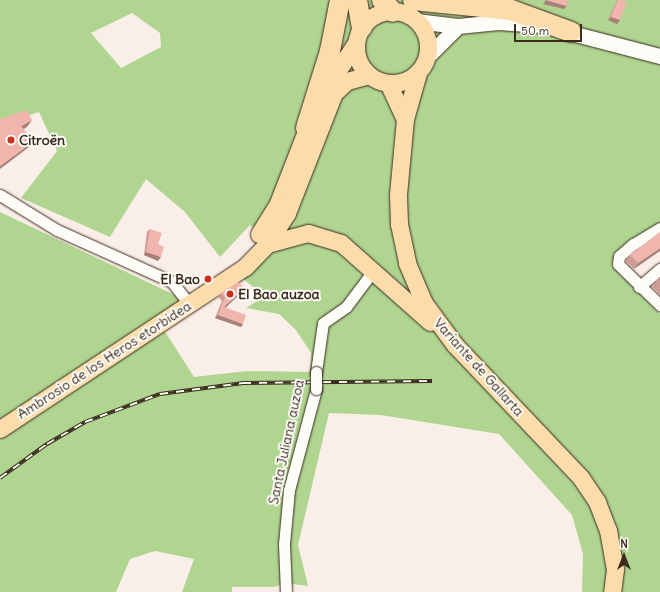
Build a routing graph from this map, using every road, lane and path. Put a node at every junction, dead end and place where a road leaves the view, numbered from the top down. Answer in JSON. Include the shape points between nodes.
{"nodes":[{"id":1,"x":340,"y":0,"type":"edge"},
{"id":2,"x":357,"y":0,"type":"edge"},
{"id":3,"x":413,"y":0,"type":"edge"},
{"id":4,"x":388,"y":6,"type":"edge"},
{"id":5,"x":416,"y":21,"type":"junction"},
{"id":6,"x":458,"y":26,"type":"junction"},
{"id":7,"x":571,"y":32,"type":"junction"},
{"id":8,"x":359,"y":35,"type":"junction"},
{"id":9,"x":660,"y":56,"type":"edge"},
{"id":10,"x":427,"y":57,"type":"junction"},
{"id":11,"x":418,"y":73,"type":"junction"},
{"id":12,"x":369,"y":75,"type":"junction"},
{"id":13,"x":388,"y":83,"type":"junction"},
{"id":14,"x":406,"y":119,"type":"junction"},
{"id":15,"x":306,"y":128,"type":"junction"},
{"id":16,"x":0,"y":195,"type":"edge"},
{"id":17,"x":660,"y":228,"type":"edge"},
{"id":18,"x":267,"y":244,"type":"junction"},
{"id":19,"x":660,"y":269,"type":"edge"},
{"id":20,"x":373,"y":271,"type":"junction"},
{"id":21,"x":640,"y":287,"type":"junction"},
{"id":22,"x":208,"y":290,"type":"junction"},
{"id":23,"x":189,"y":304,"type":"junction"},
{"id":24,"x":660,"y":305,"type":"edge"},
{"id":25,"x":455,"y":345,"type":"junction"},
{"id":26,"x":0,"y":429,"type":"edge"},
{"id":27,"x":286,"y":592,"type":"edge"},
{"id":28,"x":612,"y":592,"type":"edge"}],
"edges":[{"from":1,"to":15,"type":"highway","via":[[330,51]]},
{"from":2,"to":8,"type":"highway"},
{"from":3,"to":7,"type":"highway","via":[[511,10]]},
{"from":4,"to":5,"type":"main road"},
{"from":4,"to":8,"type":"main road"},
{"from":5,"to":6,"type":"street"},
{"from":5,"to":10,"type":"main road","via":[[426,37]]},
{"from":6,"to":7,"type":"street","via":[[511,22]]},
{"from":6,"to":10,"type":"street"},
{"from":7,"to":9,"type":"street"},
{"from":8,"to":12,"type":"main road","via":[[359,61]]},
{"from":8,"to":15,"type":"main road","via":[[326,86]]},
{"from":10,"to":11,"type":"main road"},
{"from":11,"to":13,"type":"main road","via":[[404,81]]},
{"from":11,"to":14,"type":"main road","name":"Variante de Gallarta"},
{"from":12,"to":13,"type":"main road"},
{"from":12,"to":18,"type":"main road","via":[[347,81],[334,94],[304,177],[287,213]]},
{"from":13,"to":14,"type":"main road"},
{"from":14,"to":25,"type":"main road","name":"Variante de Gallarta","via":[[397,208],[402,245],[424,303]]},
{"from":15,"to":22,"type":"main road","via":[[285,187],[266,226],[244,255]]},
{"from":16,"to":23,"type":"street","via":[[57,230],[172,282]]},
{"from":17,"to":21,"type":"street","via":[[633,244],[618,260],[620,268]]},
{"from":18,"to":20,"type":"main road","via":[[308,234],[326,237],[342,243]]},
{"from":18,"to":22,"type":"main road","via":[[245,267]]},
{"from":19,"to":21,"type":"street"},
{"from":20,"to":25,"type":"main road"},
{"from":20,"to":27,"type":"street","name":"Santa Juliana auzoa","bridge":true,"via":[[346,307],[323,324],[316,389],[289,490],[284,544]]},
{"from":21,"to":24,"type":"street"},
{"from":22,"to":23,"type":"main road","name":"Ambrosio de los Heros etorbidea"},
{"from":23,"to":26,"type":"main road","name":"Ambrosio de los Heros etorbidea"},
{"from":25,"to":28,"type":"main road","name":"Variante de Gallarta","via":[[581,478],[597,502],[608,530],[615,569]]}]}
